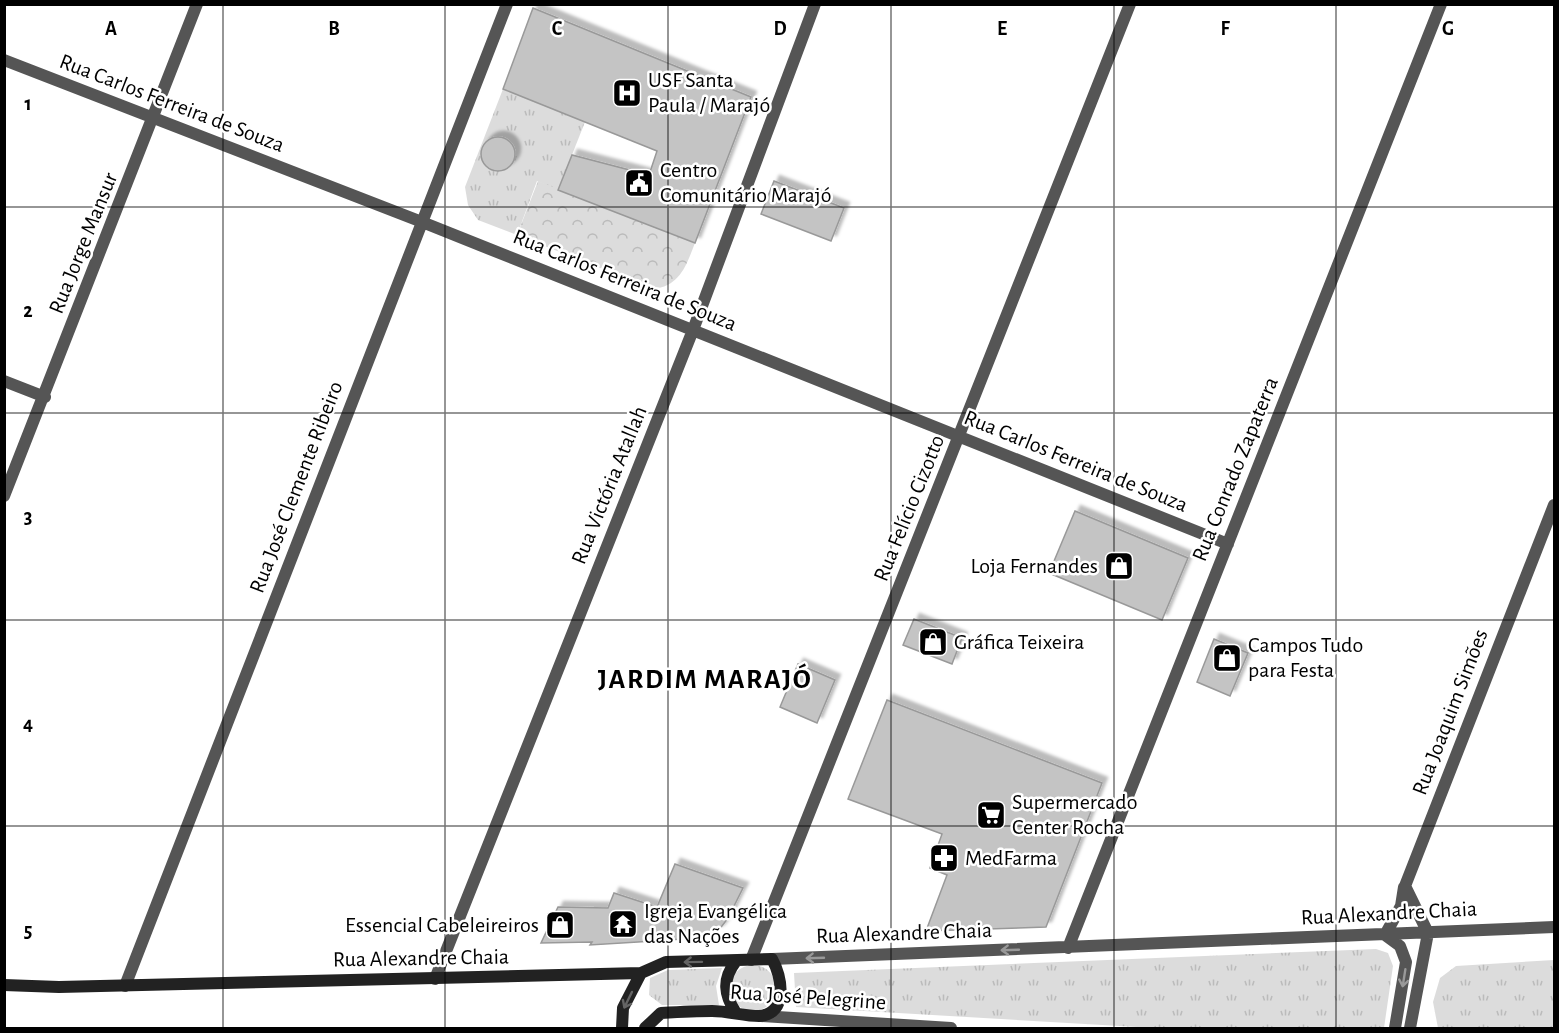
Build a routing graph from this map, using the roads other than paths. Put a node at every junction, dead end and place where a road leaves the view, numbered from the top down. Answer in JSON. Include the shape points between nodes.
{"nodes":[{"id":1,"x":197,"y":4,"type":"edge"},
{"id":2,"x":507,"y":4,"type":"edge"},
{"id":3,"x":815,"y":4,"type":"edge"},
{"id":4,"x":1130,"y":4,"type":"edge"},
{"id":5,"x":1441,"y":4,"type":"edge"},
{"id":6,"x":4,"y":60,"type":"edge"},
{"id":7,"x":155,"y":118,"type":"junction"},
{"id":8,"x":422,"y":222,"type":"junction"},
{"id":9,"x":693,"y":330,"type":"junction"},
{"id":10,"x":4,"y":381,"type":"edge"},
{"id":11,"x":45,"y":397,"type":"junction"},
{"id":12,"x":960,"y":437,"type":"junction"},
{"id":13,"x":4,"y":496,"type":"edge"},
{"id":14,"x":1554,"y":505,"type":"edge"},
{"id":15,"x":1228,"y":544,"type":"junction"},
{"id":16,"x":1405,"y":886,"type":"junction"},
{"id":17,"x":1554,"y":927,"type":"edge"},
{"id":18,"x":1428,"y":933,"type":"junction"},
{"id":19,"x":1385,"y":935,"type":"junction"},
{"id":20,"x":1068,"y":948,"type":"junction"},
{"id":21,"x":772,"y":959,"type":"junction"},
{"id":22,"x":751,"y":960,"type":"junction"},
{"id":23,"x":736,"y":961,"type":"junction"},
{"id":24,"x":641,"y":973,"type":"junction"},
{"id":25,"x":435,"y":979,"type":"junction"},
{"id":26,"x":4,"y":985,"type":"edge"},
{"id":27,"x":125,"y":986,"type":"junction"},
{"id":28,"x":736,"y":1013,"type":"junction"},
{"id":29,"x":761,"y":1016,"type":"junction"},
{"id":30,"x":622,"y":1029,"type":"edge"},
{"id":31,"x":645,"y":1029,"type":"edge"},
{"id":32,"x":951,"y":1029,"type":"edge"},
{"id":33,"x":1395,"y":1029,"type":"edge"},
{"id":34,"x":1410,"y":1029,"type":"edge"}],
"edges":[{"from":1,"to":7,"type":"street","name":"Rua Jorge Mansur"},
{"from":2,"to":8,"type":"street","name":"Rua José Clemente Ribeiro"},
{"from":3,"to":9,"type":"street","name":"Rua Victória Atallah"},
{"from":4,"to":12,"type":"street","name":"Rua Felício Cizotto"},
{"from":5,"to":15,"type":"street","name":"Rua Conrado Zapaterra"},
{"from":6,"to":7,"type":"street","name":"Rua Carlos Ferreira de Souza"},
{"from":7,"to":8,"type":"street","name":"Rua Carlos Ferreira de Souza"},
{"from":7,"to":11,"type":"street","name":"Rua Jorge Mansur"},
{"from":8,"to":9,"type":"street","name":"Rua Carlos Ferreira de Souza"},
{"from":8,"to":27,"type":"street","name":"Rua José Clemente Ribeiro"},
{"from":9,"to":12,"type":"street","name":"Rua Carlos Ferreira de Souza"},
{"from":9,"to":25,"type":"street","name":"Rua Victória Atallah"},
{"from":10,"to":11,"type":"street"},
{"from":11,"to":13,"type":"street","name":"Rua Jorge Mansur"},
{"from":12,"to":15,"type":"street","name":"Rua Carlos Ferreira de Souza"},
{"from":12,"to":22,"type":"street","name":"Rua Felício Cizotto"},
{"from":14,"to":16,"type":"street","name":"Rua Joaquim Simões"},
{"from":15,"to":20,"type":"street","name":"Rua Conrado Zapaterra"},
{"from":16,"to":18,"type":"street"},
{"from":16,"to":19,"type":"street","name":"Rua Joaquim Simões","via":[[1401,906]]},
{"from":17,"to":18,"type":"street","name":"Rua Alexandre Chaia"},
{"from":18,"to":19,"type":"street","name":"Rua Alexandre Chaia"},
{"from":18,"to":34,"type":"street"},
{"from":19,"to":20,"type":"street","name":"Rua Alexandre Chaia"},
{"from":19,"to":33,"type":"street","one_way":true,"via":[[1400,946],[1406,962]]},
{"from":20,"to":21,"type":"street","name":"Rua Alexandre Chaia","one_way":true},
{"from":21,"to":22,"type":"street","name":"Rua Alexandre Chaia"},
{"from":21,"to":29,"type":"street","via":[[782,992],[775,1007]]},
{"from":22,"to":23,"type":"street","name":"Rua Alexandre Chaia"},
{"from":23,"to":24,"type":"street","name":"Rua Alexandre Chaia","one_way":true,"via":[[666,962]]},
{"from":23,"to":28,"type":"street","via":[[725,991]]},
{"from":24,"to":25,"type":"street","name":"Rua Alexandre Chaia"},
{"from":24,"to":30,"type":"street","one_way":true,"via":[[623,1008]]},
{"from":25,"to":27,"type":"street","name":"Rua Alexandre Chaia"},
{"from":26,"to":27,"type":"street","name":"Rua Alexandre Chaia"},
{"from":28,"to":29,"type":"street","name":"Rua José Pelegrine"},
{"from":28,"to":31,"type":"street","name":"Rua José Pelegrine","via":[[661,1013]]},
{"from":29,"to":32,"type":"street","name":"Rua José Pelegrine"}]}
